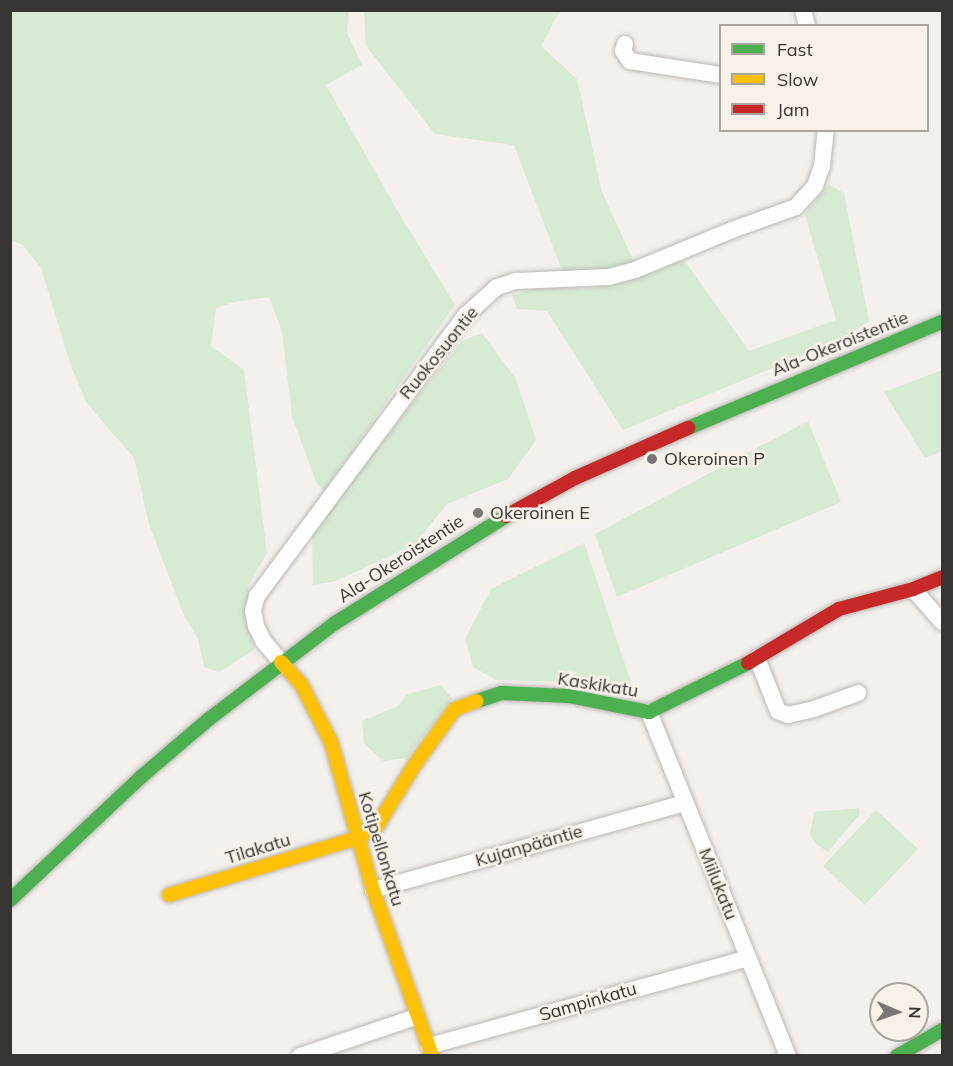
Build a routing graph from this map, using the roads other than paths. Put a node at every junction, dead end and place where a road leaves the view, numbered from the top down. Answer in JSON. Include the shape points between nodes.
{"nodes":[{"id":1,"x":626,"y":44,"type":"dead end"},
{"id":2,"x":719,"y":75,"type":"edge"},
{"id":3,"x":826,"y":132,"type":"edge"},
{"id":4,"x":942,"y":322,"type":"edge"},
{"id":5,"x":942,"y":577,"type":"edge"},
{"id":6,"x":913,"y":590,"type":"junction"},
{"id":7,"x":942,"y":622,"type":"edge"},
{"id":8,"x":757,"y":658,"type":"junction"},
{"id":9,"x":281,"y":662,"type":"junction"},
{"id":10,"x":858,"y":693,"type":"dead end"},
{"id":11,"x":649,"y":712,"type":"junction"},
{"id":12,"x":685,"y":803,"type":"junction"},
{"id":13,"x":358,"y":838,"type":"junction"},
{"id":14,"x":373,"y":890,"type":"junction"},
{"id":15,"x":169,"y":895,"type":"dead end"},
{"id":16,"x":10,"y":900,"type":"edge"},
{"id":17,"x":748,"y":958,"type":"junction"},
{"id":18,"x":416,"y":1017,"type":"junction"},
{"id":19,"x":942,"y":1030,"type":"edge"},
{"id":20,"x":331,"y":1051,"type":"edge"},
{"id":21,"x":430,"y":1051,"type":"edge"},
{"id":22,"x":300,"y":1056,"type":"edge"},
{"id":23,"x":788,"y":1056,"type":"edge"},
{"id":24,"x":897,"y":1056,"type":"edge"}],
"edges":[{"from":1,"to":2,"type":"street","via":[[622,51],[630,61]]},
{"from":3,"to":9,"type":"street","name":"Ruokosuontie","via":[[815,186],[796,207],[609,277],[516,281],[496,287],[466,315],[257,596],[253,610],[256,626]]},
{"from":4,"to":9,"type":"street","name":"Ala-Okeroistentie","via":[[712,416],[574,478],[476,532]]},
{"from":5,"to":6,"type":"street","name":"Kaskikatu"},
{"from":6,"to":7,"type":"street"},
{"from":6,"to":8,"type":"street","name":"Kaskikatu","via":[[839,609]]},
{"from":8,"to":10,"type":"street","via":[[778,711],[788,715]]},
{"from":8,"to":11,"type":"street","name":"Kaskikatu"},
{"from":9,"to":13,"type":"street","name":"Kotipellonkatu","via":[[301,684],[322,721]]},
{"from":9,"to":16,"type":"street","name":"Ala-Okeroistentie","via":[[141,777]]},
{"from":11,"to":12,"type":"street","name":"Miilukatu"},
{"from":11,"to":13,"type":"street","name":"Kaskikatu","via":[[568,696],[501,693],[455,709],[377,826]]},
{"from":12,"to":14,"type":"street","name":"Kujanpääntie"},
{"from":12,"to":17,"type":"street","name":"Miilukatu"},
{"from":13,"to":14,"type":"street","name":"Kotipellonkatu"},
{"from":13,"to":15,"type":"street","name":"Tilakatu"},
{"from":14,"to":18,"type":"street","name":"Kotipellonkatu"},
{"from":17,"to":21,"type":"street","name":"Sampinkatu"},
{"from":17,"to":23,"type":"street","name":"Miilukatu"},
{"from":18,"to":20,"type":"street"},
{"from":18,"to":21,"type":"street","name":"Kotipellonkatu"},
{"from":19,"to":24,"type":"street"},
{"from":20,"to":22,"type":"street"}]}
